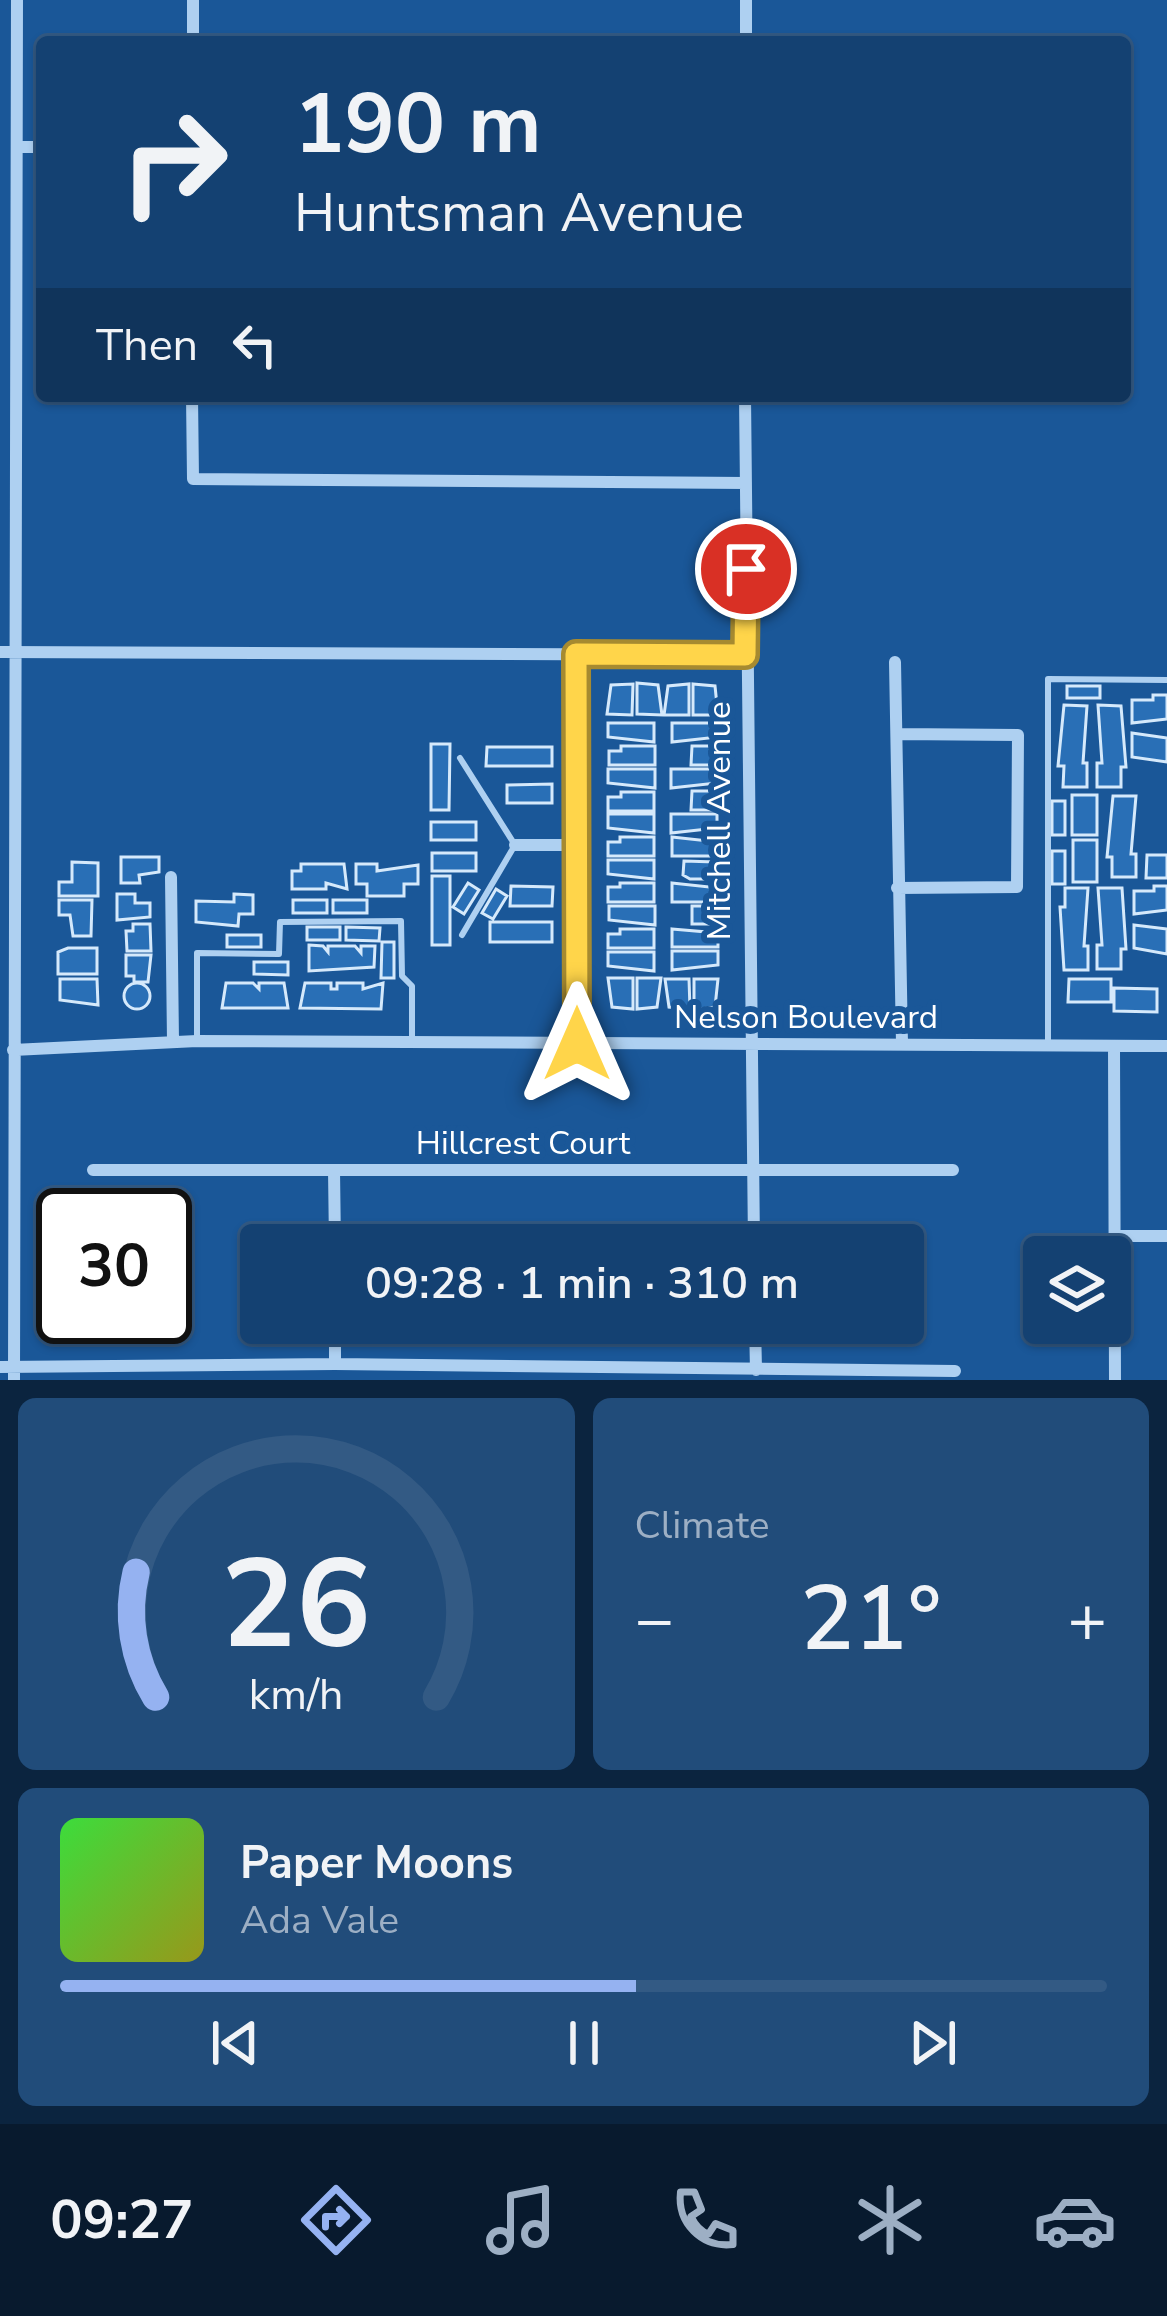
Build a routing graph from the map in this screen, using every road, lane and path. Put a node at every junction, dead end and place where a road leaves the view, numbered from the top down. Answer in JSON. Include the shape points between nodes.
{"nodes":[{"id":1,"x":17,"y":0,"type":"edge"},
{"id":2,"x":194,"y":0,"type":"edge"},
{"id":3,"x":746,"y":0,"type":"edge"},
{"id":4,"x":193,"y":36,"type":"edge"},
{"id":5,"x":746,"y":36,"type":"edge"},
{"id":6,"x":18,"y":147,"type":"junction"},
{"id":7,"x":36,"y":147,"type":"edge"},
{"id":8,"x":192,"y":402,"type":"edge"},
{"id":9,"x":746,"y":402,"type":"edge"},
{"id":10,"x":746,"y":483,"type":"junction"},
{"id":11,"x":0,"y":652,"type":"edge"},
{"id":12,"x":19,"y":652,"type":"junction"},
{"id":13,"x":576,"y":654,"type":"junction"},
{"id":14,"x":745,"y":655,"type":"junction"},
{"id":15,"x":895,"y":662,"type":"dead end"},
{"id":16,"x":1167,"y":680,"type":"edge"},
{"id":17,"x":896,"y":734,"type":"junction"},
{"id":18,"x":460,"y":758,"type":"dead end"},
{"id":19,"x":514,"y":845,"type":"junction"},
{"id":20,"x":578,"y":845,"type":"junction"},
{"id":21,"x":171,"y":877,"type":"dead end"},
{"id":22,"x":897,"y":888,"type":"junction"},
{"id":23,"x":6,"y":928,"type":"edge"},
{"id":24,"x":462,"y":935,"type":"dead end"},
{"id":25,"x":197,"y":1041,"type":"junction"},
{"id":26,"x":173,"y":1042,"type":"junction"},
{"id":27,"x":412,"y":1043,"type":"junction"},
{"id":28,"x":748,"y":1043,"type":"junction"},
{"id":29,"x":577,"y":1044,"type":"junction"},
{"id":30,"x":902,"y":1044,"type":"junction"},
{"id":31,"x":1048,"y":1046,"type":"junction"},
{"id":32,"x":1114,"y":1046,"type":"junction"},
{"id":33,"x":1167,"y":1046,"type":"edge"},
{"id":34,"x":13,"y":1050,"type":"junction"},
{"id":35,"x":93,"y":1170,"type":"dead end"},
{"id":36,"x":334,"y":1170,"type":"junction"},
{"id":37,"x":753,"y":1170,"type":"junction"},
{"id":38,"x":953,"y":1170,"type":"dead end"},
{"id":39,"x":335,"y":1224,"type":"edge"},
{"id":40,"x":754,"y":1224,"type":"edge"},
{"id":41,"x":1116,"y":1236,"type":"edge"},
{"id":42,"x":1131,"y":1236,"type":"edge"},
{"id":43,"x":1167,"y":1236,"type":"edge"},
{"id":44,"x":335,"y":1344,"type":"edge"},
{"id":45,"x":755,"y":1344,"type":"edge"},
{"id":46,"x":1115,"y":1344,"type":"edge"},
{"id":47,"x":335,"y":1364,"type":"junction"},
{"id":48,"x":756,"y":1370,"type":"junction"},
{"id":49,"x":955,"y":1371,"type":"dead end"},
{"id":50,"x":9,"y":1372,"type":"edge"},
{"id":51,"x":470,"y":1375,"type":"edge"},
{"id":52,"x":629,"y":1375,"type":"edge"},
{"id":53,"x":1115,"y":1380,"type":"edge"}],
"edges":[{"from":1,"to":6,"type":"street"},
{"from":2,"to":4,"type":"street"},
{"from":3,"to":5,"type":"street"},
{"from":6,"to":7,"type":"street"},
{"from":6,"to":12,"type":"street"},
{"from":8,"to":10,"type":"street","via":[[193,479]]},
{"from":9,"to":10,"type":"street","name":"Mitchell Avenue"},
{"from":10,"to":14,"type":"street","name":"Mitchell Avenue"},
{"from":11,"to":12,"type":"street"},
{"from":12,"to":13,"type":"street"},
{"from":12,"to":23,"type":"street"},
{"from":13,"to":14,"type":"street"},
{"from":13,"to":20,"type":"street"},
{"from":14,"to":28,"type":"street","name":"Mitchell Avenue"},
{"from":15,"to":17,"type":"street"},
{"from":16,"to":31,"type":"lane","via":[[1048,680]]},
{"from":17,"to":22,"type":"street"},
{"from":17,"to":22,"type":"street","via":[[1018,735],[1017,887]]},
{"from":18,"to":19,"type":"lane"},
{"from":19,"to":20,"type":"street"},
{"from":19,"to":24,"type":"lane"},
{"from":20,"to":29,"type":"street"},
{"from":21,"to":26,"type":"street"},
{"from":22,"to":30,"type":"street"},
{"from":23,"to":34,"type":"street"},
{"from":25,"to":26,"type":"street","name":"Nelson Boulevard"},
{"from":25,"to":27,"type":"street","name":"Nelson Boulevard"},
{"from":25,"to":27,"type":"lane","via":[[197,953],[279,954],[280,922],[401,921]]},
{"from":26,"to":34,"type":"street","name":"Nelson Boulevard"},
{"from":27,"to":29,"type":"street","name":"Nelson Boulevard"},
{"from":28,"to":29,"type":"street","name":"Nelson Boulevard"},
{"from":28,"to":30,"type":"street","name":"Nelson Boulevard"},
{"from":28,"to":37,"type":"street","name":"Mitchell Avenue"},
{"from":30,"to":31,"type":"street","name":"Nelson Boulevard"},
{"from":31,"to":32,"type":"street","name":"Nelson Boulevard"},
{"from":32,"to":33,"type":"street","name":"Nelson Boulevard"},
{"from":32,"to":41,"type":"street"},
{"from":34,"to":50,"type":"street"},
{"from":35,"to":36,"type":"street","name":"Hillcrest Court"},
{"from":36,"to":37,"type":"street","name":"Hillcrest Court"},
{"from":36,"to":39,"type":"street"},
{"from":37,"to":38,"type":"street","name":"Hillcrest Court"},
{"from":37,"to":40,"type":"street","name":"Mitchell Avenue"},
{"from":42,"to":43,"type":"street"},
{"from":44,"to":47,"type":"street"},
{"from":45,"to":48,"type":"street"},
{"from":46,"to":53,"type":"street"},
{"from":47,"to":50,"type":"street"},
{"from":47,"to":51,"type":"street"},
{"from":48,"to":49,"type":"street"},
{"from":48,"to":52,"type":"street"},
{"from":51,"to":52,"type":"street"}]}
